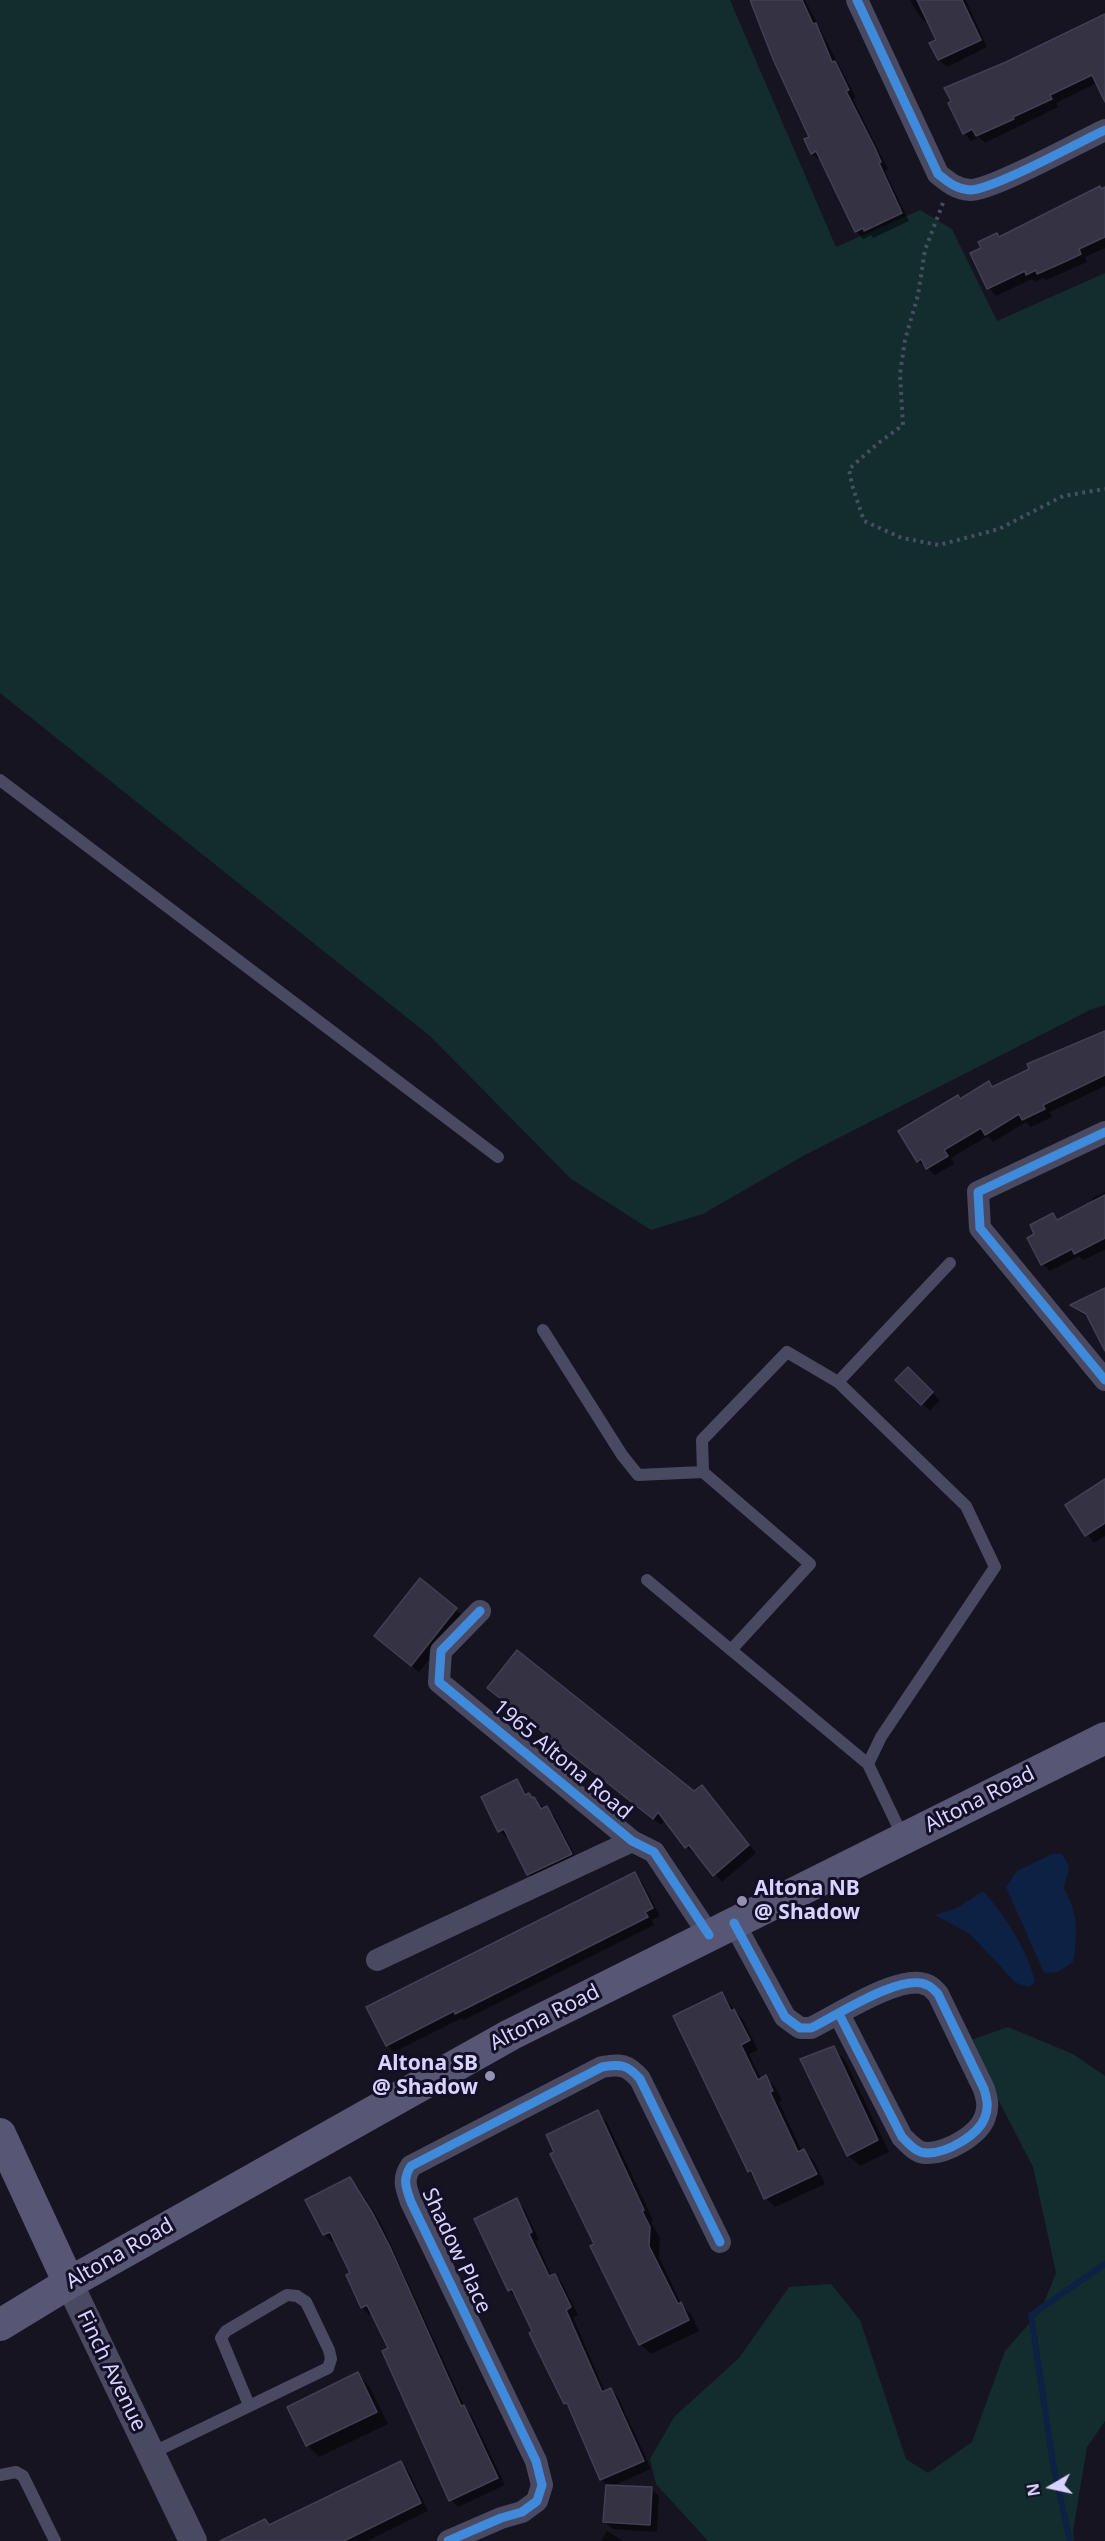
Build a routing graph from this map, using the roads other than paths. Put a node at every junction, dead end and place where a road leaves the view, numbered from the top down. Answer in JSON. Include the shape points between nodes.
{"nodes":[{"id":1,"x":857,"y":0,"type":"edge"},
{"id":2,"x":1105,"y":130,"type":"edge"},
{"id":3,"x":0,"y":780,"type":"edge"},
{"id":4,"x":1105,"y":1132,"type":"edge"},
{"id":5,"x":498,"y":1157,"type":"dead end"},
{"id":6,"x":950,"y":1263,"type":"dead end"},
{"id":7,"x":543,"y":1330,"type":"dead end"},
{"id":8,"x":1103,"y":1375,"type":"edge"},
{"id":9,"x":838,"y":1382,"type":"junction"},
{"id":10,"x":703,"y":1472,"type":"junction"},
{"id":11,"x":647,"y":1580,"type":"dead end"},
{"id":12,"x":480,"y":1611,"type":"dead end"},
{"id":13,"x":732,"y":1650,"type":"junction"},
{"id":14,"x":1105,"y":1738,"type":"edge"},
{"id":15,"x":868,"y":1764,"type":"junction"},
{"id":16,"x":903,"y":1838,"type":"junction"},
{"id":17,"x":632,"y":1841,"type":"junction"},
{"id":18,"x":722,"y":1929,"type":"junction"},
{"id":19,"x":377,"y":1960,"type":"dead end"},
{"id":20,"x":839,"y":2014,"type":"junction"},
{"id":21,"x":0,"y":2134,"type":"edge"},
{"id":22,"x":720,"y":2242,"type":"dead end"},
{"id":23,"x":69,"y":2283,"type":"junction"},
{"id":24,"x":0,"y":2325,"type":"edge"},
{"id":25,"x":249,"y":2405,"type":"junction"},
{"id":26,"x":152,"y":2453,"type":"junction"},
{"id":27,"x":0,"y":2475,"type":"edge"},
{"id":28,"x":55,"y":2541,"type":"edge"},
{"id":29,"x":193,"y":2541,"type":"edge"},
{"id":30,"x":448,"y":2541,"type":"edge"}],
"edges":[{"from":1,"to":2,"type":"street","via":[[938,174],[952,185],[974,190],[994,184]]},
{"from":3,"to":5,"type":"lane"},
{"from":4,"to":8,"type":"street","via":[[978,1192],[980,1228]]},
{"from":6,"to":9,"type":"lane"},
{"from":7,"to":10,"type":"lane","via":[[638,1475]]},
{"from":9,"to":10,"type":"lane","via":[[787,1352],[702,1440]]},
{"from":9,"to":15,"type":"lane","via":[[966,1506],[995,1567],[881,1737]]},
{"from":10,"to":13,"type":"lane","via":[[810,1564]]},
{"from":11,"to":13,"type":"lane"},
{"from":12,"to":17,"type":"street","name":"1965 Altona Road","via":[[441,1651],[439,1682]]},
{"from":13,"to":15,"type":"lane"},
{"from":14,"to":16,"type":"main road","name":"Altona Road"},
{"from":15,"to":16,"type":"lane"},
{"from":16,"to":18,"type":"main road","name":"Altona Road"},
{"from":17,"to":18,"type":"street","name":"1965 Altona Road","via":[[654,1852]]},
{"from":17,"to":19,"type":"street","name":"1965 Altona Road"},
{"from":18,"to":20,"type":"street","name":"1965 Altona Road","via":[[792,2024],[811,2028]]},
{"from":18,"to":23,"type":"main road","name":"Altona Road","via":[[510,2035]]},
{"from":20,"to":20,"type":"street","name":"1965 Altona Road","via":[[896,1985],[927,1984],[938,1994],[984,2089],[988,2104],[985,2118],[971,2135],[946,2149],[927,2154],[912,2148],[902,2136]]},
{"from":21,"to":23,"type":"main road","name":"Finch Avenue"},
{"from":22,"to":30,"type":"street","name":"Shadow Place","via":[[640,2079],[630,2067],[618,2064],[602,2067],[411,2166],[404,2184],[411,2202],[536,2462],[542,2485],[537,2501],[522,2512]]},
{"from":23,"to":24,"type":"main road","name":"Altona Road"},
{"from":23,"to":26,"type":"street","name":"Finch Avenue"},
{"from":25,"to":25,"type":"lane","via":[[220,2338],[287,2295],[297,2296],[306,2302],[329,2350],[328,2368]]},
{"from":25,"to":26,"type":"lane"},
{"from":26,"to":29,"type":"street","name":"Finch Avenue"},
{"from":27,"to":28,"type":"lane","via":[[16,2472],[23,2476]]}]}
